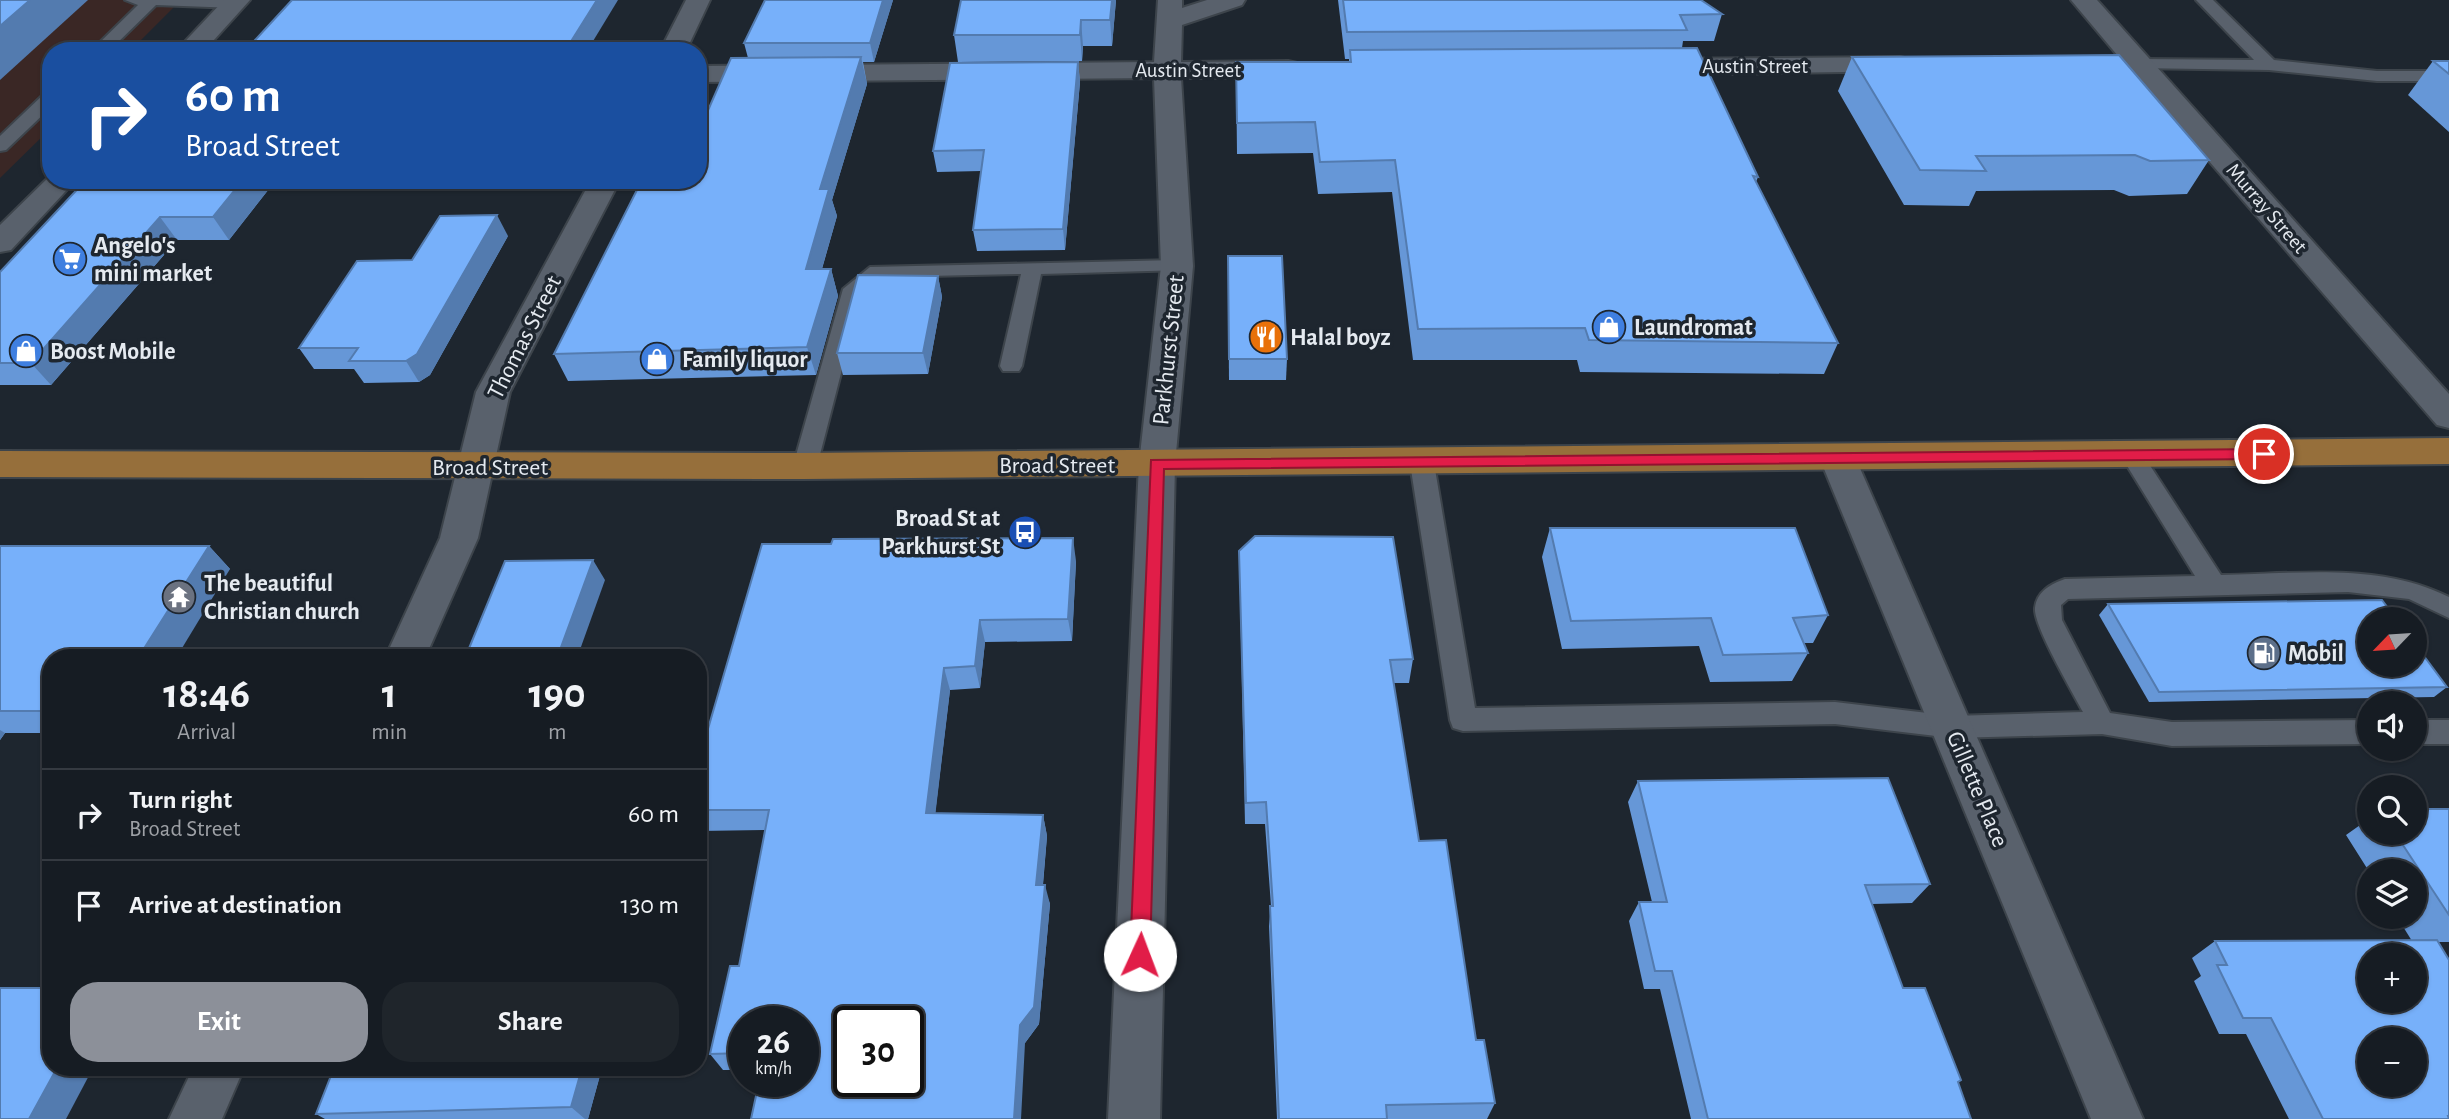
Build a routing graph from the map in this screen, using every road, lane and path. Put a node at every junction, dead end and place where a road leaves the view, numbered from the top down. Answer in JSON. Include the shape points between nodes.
{"nodes":[{"id":1,"x":133,"y":0,"type":"edge"},
{"id":2,"x":698,"y":0,"type":"edge"},
{"id":3,"x":1233,"y":0,"type":"edge"},
{"id":4,"x":2083,"y":0,"type":"edge"},
{"id":5,"x":2204,"y":0,"type":"edge"},
{"id":6,"x":237,"y":1,"type":"edge"},
{"id":7,"x":150,"y":2,"type":"junction"},
{"id":8,"x":1170,"y":10,"type":"edge"},
{"id":9,"x":108,"y":42,"type":"edge"},
{"id":10,"x":198,"y":42,"type":"edge"},
{"id":11,"x":677,"y":42,"type":"edge"},
{"id":12,"x":2141,"y":64,"type":"junction"},
{"id":13,"x":1932,"y":65,"type":"edge"},
{"id":14,"x":2057,"y":65,"type":"edge"},
{"id":15,"x":2269,"y":65,"type":"junction"},
{"id":16,"x":1626,"y":67,"type":"edge"},
{"id":17,"x":1320,"y":69,"type":"edge"},
{"id":18,"x":1167,"y":70,"type":"junction"},
{"id":19,"x":707,"y":74,"type":"edge"},
{"id":20,"x":2449,"y":76,"type":"edge"},
{"id":21,"x":42,"y":106,"type":"edge"},
{"id":22,"x":0,"y":146,"type":"edge"},
{"id":23,"x":52,"y":189,"type":"edge"},
{"id":24,"x":601,"y":189,"type":"edge"},
{"id":25,"x":6,"y":230,"type":"edge"},
{"id":26,"x":1177,"y":266,"type":"junction"},
{"id":27,"x":1032,"y":268,"type":"junction"},
{"id":28,"x":1011,"y":366,"type":"dead end"},
{"id":29,"x":2449,"y":416,"type":"edge"},
{"id":30,"x":2449,"y":452,"type":"edge"},
{"id":31,"x":2132,"y":456,"type":"junction"},
{"id":32,"x":1839,"y":459,"type":"junction"},
{"id":33,"x":1422,"y":463,"type":"junction"},
{"id":34,"x":0,"y":464,"type":"edge"},
{"id":35,"x":1157,"y":464,"type":"junction"},
{"id":36,"x":805,"y":466,"type":"junction"},
{"id":37,"x":476,"y":467,"type":"junction"},
{"id":38,"x":2213,"y":584,"type":"junction"},
{"id":39,"x":2449,"y":608,"type":"edge"},
{"id":40,"x":409,"y":649,"type":"edge"},
{"id":41,"x":2102,"y":723,"type":"junction"},
{"id":42,"x":1953,"y":727,"type":"junction"},
{"id":43,"x":2357,"y":732,"type":"edge"},
{"id":44,"x":2427,"y":732,"type":"edge"},
{"id":45,"x":2449,"y":732,"type":"edge"},
{"id":46,"x":215,"y":1076,"type":"edge"},
{"id":47,"x":195,"y":1119,"type":"edge"},
{"id":48,"x":1135,"y":1119,"type":"edge"},
{"id":49,"x":2117,"y":1119,"type":"edge"}],
"edges":[{"from":1,"to":7,"type":"lane"},
{"from":2,"to":11,"type":"street"},
{"from":3,"to":8,"type":"street"},
{"from":4,"to":12,"type":"street","name":"Murray Street"},
{"from":5,"to":15,"type":"lane"},
{"from":6,"to":7,"type":"lane"},
{"from":6,"to":10,"type":"street"},
{"from":7,"to":9,"type":"lane"},
{"from":8,"to":18,"type":"street","name":"Parkhurst Street"},
{"from":12,"to":14,"type":"street"},
{"from":12,"to":15,"type":"lane"},
{"from":12,"to":29,"type":"street","name":"Murray Street"},
{"from":13,"to":16,"type":"street","name":"Austin Street"},
{"from":15,"to":20,"type":"lane","via":[[2377,76]]},
{"from":17,"to":18,"type":"street","name":"Austin Street"},
{"from":18,"to":19,"type":"street","name":"Austin Street"},
{"from":18,"to":26,"type":"street","name":"Parkhurst Street"},
{"from":21,"to":22,"type":"lane"},
{"from":23,"to":25,"type":"street"},
{"from":24,"to":37,"type":"street","name":"Thomas Street","via":[[492,392]]},
{"from":26,"to":27,"type":"lane"},
{"from":26,"to":35,"type":"street","name":"Parkhurst Street"},
{"from":27,"to":28,"type":"lane"},
{"from":27,"to":36,"type":"lane","via":[[892,270],[866,277],[853,289],[842,321]]},
{"from":30,"to":31,"type":"main road","name":"Broad Street"},
{"from":31,"to":32,"type":"main road","name":"Broad Street"},
{"from":31,"to":38,"type":"lane"},
{"from":32,"to":33,"type":"main road","name":"Broad Street"},
{"from":32,"to":42,"type":"street","name":"Gillette Place"},
{"from":33,"to":35,"type":"main road","name":"Broad Street"},
{"from":33,"to":42,"type":"lane","via":[[1463,720],[1835,713]]},
{"from":34,"to":37,"type":"main road","name":"Broad Street"},
{"from":35,"to":36,"type":"main road","name":"Broad Street"},
{"from":35,"to":48,"type":"street","name":"Parkhurst Street"},
{"from":36,"to":37,"type":"main road","name":"Broad Street"},
{"from":37,"to":40,"type":"street","name":"Thomas Street","via":[[459,538]]},
{"from":38,"to":39,"type":"lane","via":[[2374,584],[2413,590]]},
{"from":38,"to":41,"type":"lane","via":[[2076,586],[2050,599],[2046,607],[2049,620]]},
{"from":41,"to":42,"type":"lane"},
{"from":41,"to":43,"type":"lane","via":[[2172,734]]},
{"from":42,"to":49,"type":"street","name":"Gillette Place"},
{"from":44,"to":45,"type":"lane"},
{"from":46,"to":47,"type":"street"}]}
